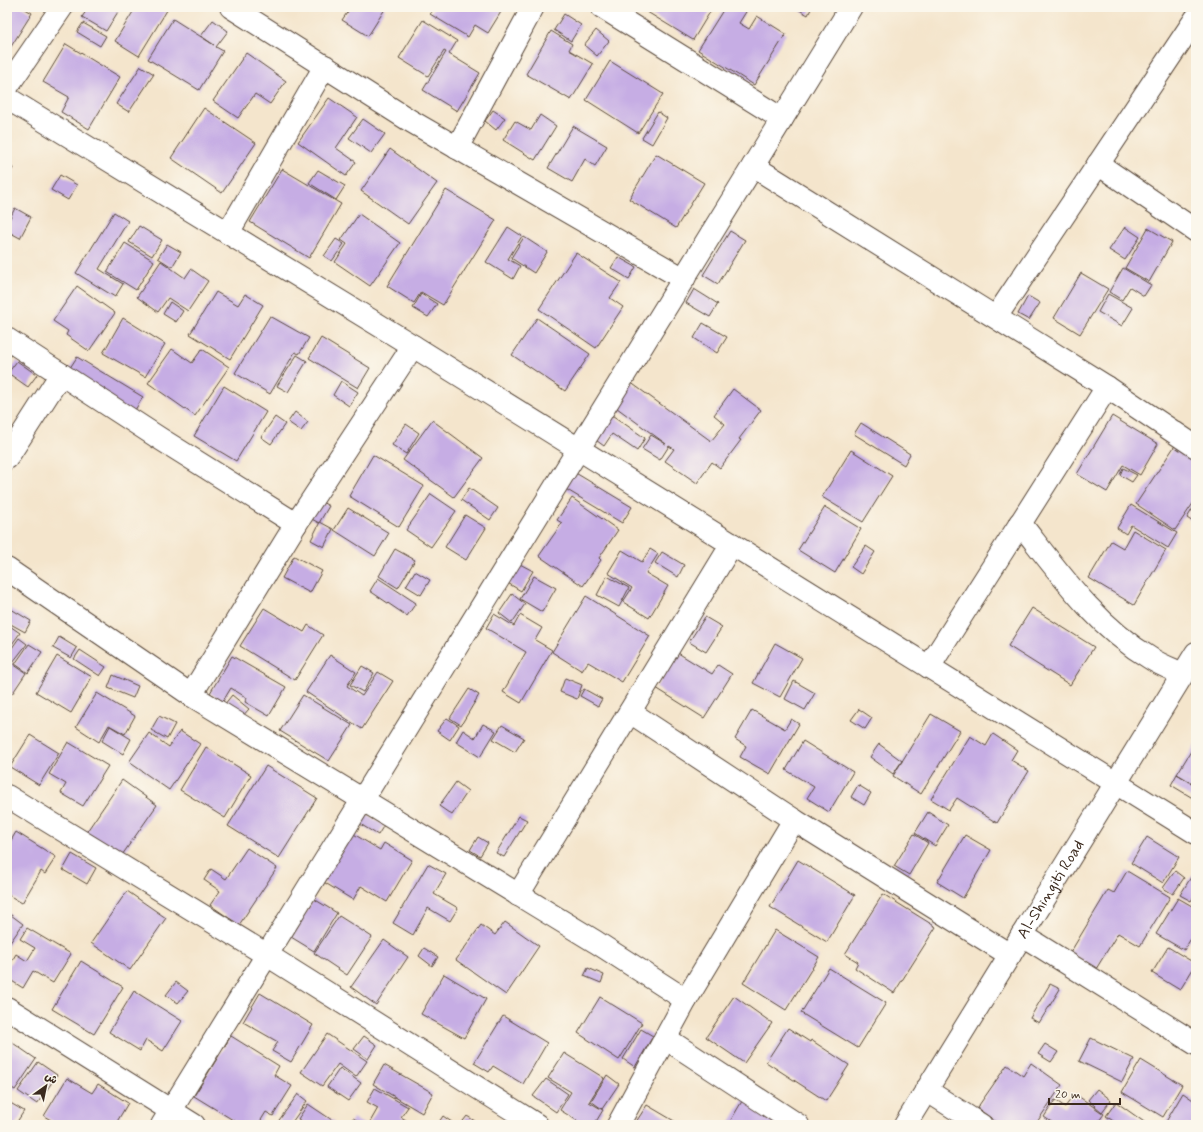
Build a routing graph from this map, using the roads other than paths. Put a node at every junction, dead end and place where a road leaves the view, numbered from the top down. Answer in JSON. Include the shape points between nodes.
{"nodes":[{"id":1,"x":62,"y":7,"type":"edge"},
{"id":2,"x":231,"y":7,"type":"edge"},
{"id":3,"x":533,"y":7,"type":"edge"},
{"id":4,"x":602,"y":7,"type":"edge"},
{"id":5,"x":851,"y":7,"type":"edge"},
{"id":6,"x":1196,"y":18,"type":"edge"},
{"id":7,"x":325,"y":66,"type":"junction"},
{"id":8,"x":7,"y":87,"type":"edge"},
{"id":9,"x":7,"y":98,"type":"edge"},
{"id":10,"x":782,"y":119,"type":"junction"},
{"id":11,"x":457,"y":148,"type":"junction"},
{"id":12,"x":1098,"y":164,"type":"junction"},
{"id":13,"x":753,"y":166,"type":"junction"},
{"id":14,"x":1196,"y":231,"type":"edge"},
{"id":15,"x":228,"y":233,"type":"junction"},
{"id":16,"x":684,"y":278,"type":"junction"},
{"id":17,"x":996,"y":317,"type":"junction"},
{"id":18,"x":7,"y":339,"type":"edge"},
{"id":19,"x":413,"y":346,"type":"junction"},
{"id":20,"x":61,"y":374,"type":"junction"},
{"id":21,"x":1107,"y":387,"type":"junction"},
{"id":22,"x":1196,"y":447,"type":"edge"},
{"id":23,"x":579,"y":449,"type":"junction"},
{"id":24,"x":7,"y":458,"type":"edge"},
{"id":25,"x":1020,"y":522,"type":"junction"},
{"id":26,"x":296,"y":524,"type":"junction"},
{"id":27,"x":732,"y":544,"type":"junction"},
{"id":28,"x":7,"y":569,"type":"edge"},
{"id":29,"x":1196,"y":653,"type":"edge"},
{"id":30,"x":929,"y":667,"type":"junction"},
{"id":31,"x":1183,"y":674,"type":"junction"},
{"id":32,"x":191,"y":695,"type":"junction"},
{"id":33,"x":630,"y":712,"type":"junction"},
{"id":34,"x":1116,"y":783,"type":"junction"},
{"id":35,"x":7,"y":796,"type":"edge"},
{"id":36,"x":362,"y":800,"type":"junction"},
{"id":37,"x":794,"y":820,"type":"junction"},
{"id":38,"x":1196,"y":833,"type":"edge"},
{"id":39,"x":518,"y":895,"type":"junction"},
{"id":40,"x":1022,"y":936,"type":"junction"},
{"id":41,"x":267,"y":955,"type":"junction"},
{"id":42,"x":1010,"y":955,"type":"junction"},
{"id":43,"x":686,"y":1000,"type":"junction"},
{"id":44,"x":7,"y":1008,"type":"edge"},
{"id":45,"x":666,"y":1038,"type":"junction"},
{"id":46,"x":1196,"y":1044,"type":"edge"},
{"id":47,"x":926,"y":1090,"type":"junction"},
{"id":48,"x":167,"y":1118,"type":"edge"},
{"id":49,"x":194,"y":1125,"type":"edge"},
{"id":50,"x":538,"y":1125,"type":"edge"},
{"id":51,"x":618,"y":1125,"type":"edge"},
{"id":52,"x":798,"y":1125,"type":"edge"},
{"id":53,"x":905,"y":1125,"type":"edge"},
{"id":54,"x":981,"y":1125,"type":"edge"}],
"edges":[{"from":1,"to":8,"type":"street"},
{"from":2,"to":7,"type":"street"},
{"from":3,"to":11,"type":"street"},
{"from":4,"to":10,"type":"street"},
{"from":5,"to":10,"type":"street"},
{"from":6,"to":12,"type":"street"},
{"from":7,"to":11,"type":"street"},
{"from":7,"to":15,"type":"street"},
{"from":9,"to":15,"type":"street"},
{"from":10,"to":13,"type":"street"},
{"from":11,"to":16,"type":"street"},
{"from":12,"to":14,"type":"street"},
{"from":12,"to":17,"type":"street"},
{"from":13,"to":16,"type":"street"},
{"from":13,"to":17,"type":"street"},
{"from":15,"to":19,"type":"street"},
{"from":16,"to":23,"type":"street"},
{"from":17,"to":21,"type":"street"},
{"from":18,"to":20,"type":"street"},
{"from":19,"to":23,"type":"street"},
{"from":19,"to":26,"type":"street"},
{"from":20,"to":24,"type":"street"},
{"from":20,"to":26,"type":"street"},
{"from":21,"to":22,"type":"street"},
{"from":21,"to":25,"type":"street"},
{"from":23,"to":27,"type":"street"},
{"from":23,"to":36,"type":"street"},
{"from":25,"to":30,"type":"street"},
{"from":25,"to":31,"type":"street","via":[[1060,574],[1097,616],[1151,659]]},
{"from":26,"to":32,"type":"street"},
{"from":27,"to":30,"type":"street"},
{"from":27,"to":33,"type":"street"},
{"from":28,"to":32,"type":"street"},
{"from":29,"to":31,"type":"street","name":"Al-Shingiti Road"},
{"from":30,"to":34,"type":"street"},
{"from":31,"to":34,"type":"street","name":"Al-Shingiti Road"},
{"from":32,"to":36,"type":"street"},
{"from":33,"to":37,"type":"street"},
{"from":33,"to":39,"type":"street"},
{"from":34,"to":38,"type":"street"},
{"from":34,"to":40,"type":"street","name":"Al-Shingiti Road"},
{"from":35,"to":41,"type":"street"},
{"from":36,"to":39,"type":"street"},
{"from":36,"to":41,"type":"street"},
{"from":37,"to":42,"type":"street"},
{"from":37,"to":43,"type":"street"},
{"from":39,"to":43,"type":"street"},
{"from":40,"to":42,"type":"street","name":"Al-Shingiti Road"},
{"from":40,"to":46,"type":"street"},
{"from":41,"to":48,"type":"street"},
{"from":41,"to":50,"type":"street"},
{"from":42,"to":47,"type":"street","name":"Al-Shingiti Road"},
{"from":43,"to":45,"type":"street"},
{"from":44,"to":48,"type":"street"},
{"from":45,"to":51,"type":"street"},
{"from":45,"to":52,"type":"street"},
{"from":47,"to":53,"type":"street","name":"Al-Shingiti Road"},
{"from":47,"to":54,"type":"street"},
{"from":48,"to":49,"type":"street"}]}
